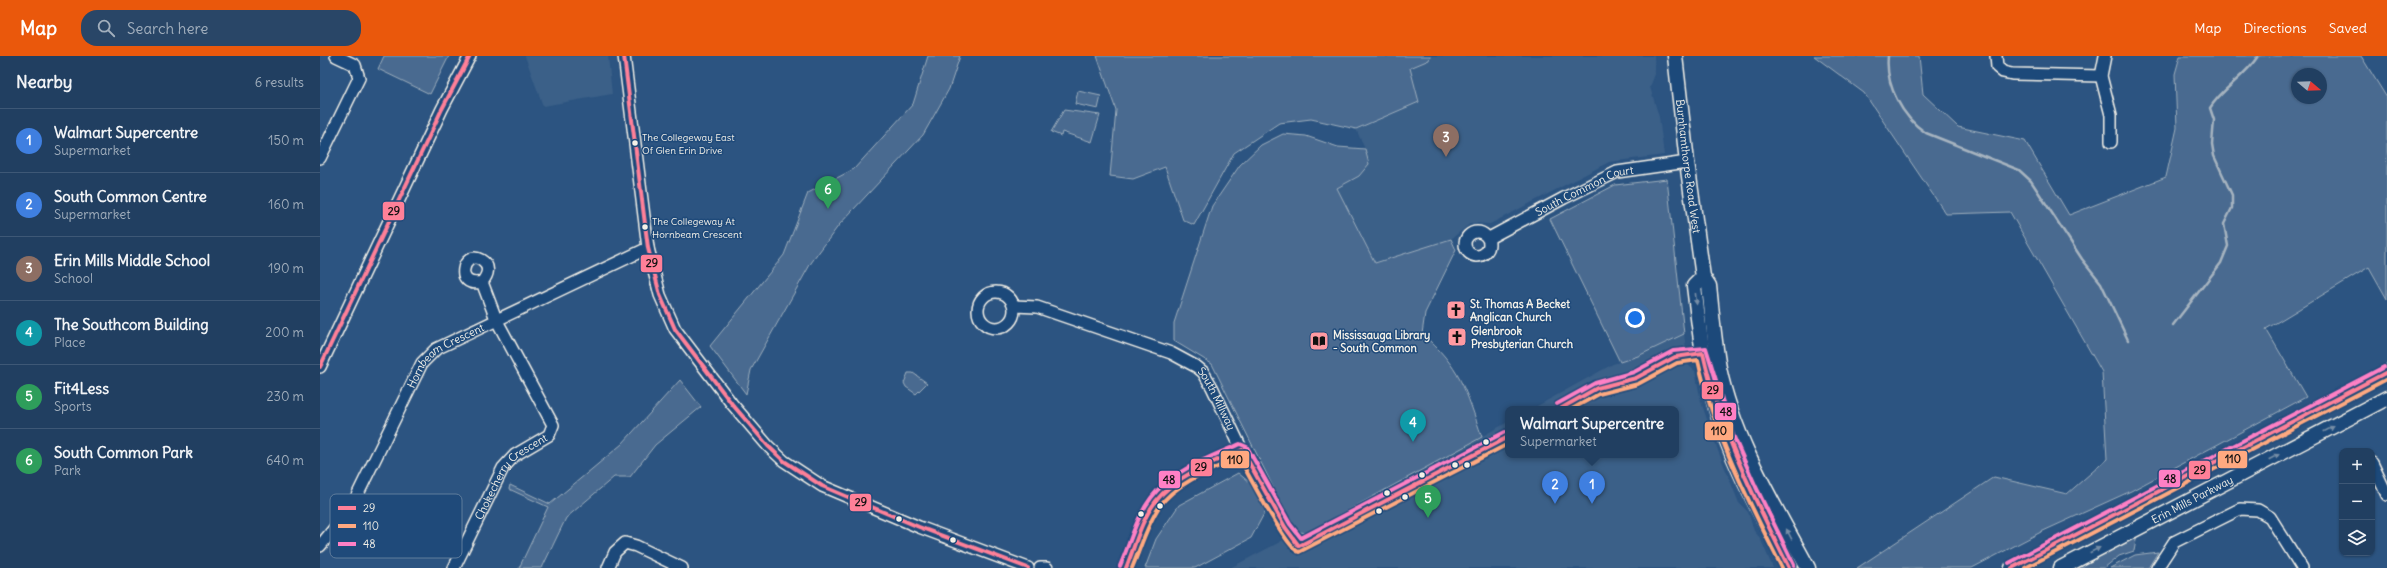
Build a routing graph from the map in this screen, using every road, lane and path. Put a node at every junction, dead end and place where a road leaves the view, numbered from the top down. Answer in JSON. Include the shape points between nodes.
{"nodes":[{"id":1,"x":336,"y":56,"type":"edge"},
{"id":2,"x":624,"y":56,"type":"edge"},
{"id":3,"x":1675,"y":56,"type":"edge"},
{"id":4,"x":1996,"y":56,"type":"edge"},
{"id":5,"x":2105,"y":56,"type":"edge"},
{"id":6,"x":471,"y":57,"type":"edge"},
{"id":7,"x":2101,"y":76,"type":"junction"},
{"id":8,"x":2111,"y":142,"type":"dead end"},
{"id":9,"x":320,"y":158,"type":"edge"},
{"id":10,"x":1687,"y":162,"type":"junction"},
{"id":11,"x":1488,"y":238,"type":"dead end"},
{"id":12,"x":648,"y":248,"type":"junction"},
{"id":13,"x":1703,"y":277,"type":"junction"},
{"id":14,"x":482,"y":282,"type":"dead end"},
{"id":15,"x":1014,"y":306,"type":"dead end"},
{"id":16,"x":496,"y":319,"type":"junction"},
{"id":17,"x":320,"y":368,"type":"edge"},
{"id":18,"x":2387,"y":372,"type":"edge"},
{"id":19,"x":2387,"y":398,"type":"edge"},
{"id":20,"x":2375,"y":469,"type":"edge"},
{"id":21,"x":358,"y":494,"type":"edge"},
{"id":22,"x":2387,"y":495,"type":"edge"},
{"id":23,"x":330,"y":534,"type":"edge"},
{"id":24,"x":320,"y":546,"type":"edge"},
{"id":25,"x":462,"y":552,"type":"edge"},
{"id":26,"x":459,"y":558,"type":"edge"},
{"id":27,"x":454,"y":568,"type":"edge"},
{"id":28,"x":608,"y":568,"type":"edge"},
{"id":29,"x":682,"y":568,"type":"edge"},
{"id":30,"x":1028,"y":568,"type":"edge"},
{"id":31,"x":1040,"y":568,"type":"edge"},
{"id":32,"x":1047,"y":568,"type":"edge"},
{"id":33,"x":1126,"y":568,"type":"edge"},
{"id":34,"x":1789,"y":568,"type":"edge"},
{"id":35,"x":1808,"y":568,"type":"edge"},
{"id":36,"x":2012,"y":568,"type":"edge"},
{"id":37,"x":2061,"y":568,"type":"edge"},
{"id":38,"x":2157,"y":568,"type":"edge"},
{"id":39,"x":2302,"y":568,"type":"edge"}],
"edges":[{"from":1,"to":9,"type":"street","via":[[354,65],[359,78]]},
{"from":2,"to":12,"type":"street"},
{"from":3,"to":10,"type":"main road","name":"Burnhamthorpe Road West"},
{"from":4,"to":7,"type":"street","via":[[1997,67],[2012,74]]},
{"from":5,"to":7,"type":"street"},
{"from":6,"to":17,"type":"street","via":[[442,109]]},
{"from":7,"to":8,"type":"street","via":[[2111,115]]},
{"from":10,"to":11,"type":"street","name":"South Common Court","via":[[1617,172]]},
{"from":10,"to":13,"type":"main road","name":"Burnhamthorpe Road West"},
{"from":12,"to":16,"type":"street","name":"Hornbeam Crescent"},
{"from":12,"to":30,"type":"street","via":[[660,295],[675,329],[747,422],[784,461],[841,495]]},
{"from":13,"to":34,"type":"main road","one_way":true,"via":[[1694,286],[1706,371],[1715,407],[1736,463]]},
{"from":35,"to":13,"type":"main road","name":"Burnhamthorpe Road West","one_way":true,"via":[[1751,461],[1737,427],[1719,368],[1709,286]]},
{"from":14,"to":16,"type":"street","name":"Chokecherry Crescent"},
{"from":15,"to":33,"type":"street","name":"South Millway","via":[[1037,307],[1165,351],[1197,368],[1203,372],[1212,387],[1242,450],[1187,477],[1162,494],[1150,511]]},
{"from":16,"to":21,"type":"street","name":"Hornbeam Crescent","via":[[436,349],[422,363]]},
{"from":16,"to":25,"type":"street","name":"Chokecherry Crescent","via":[[553,425],[549,434],[515,455],[503,468]]},
{"from":18,"to":36,"type":"main road","name":"Erin Mills Parkway"},
{"from":37,"to":19,"type":"main road","name":"Erin Mills Parkway","one_way":true},
{"from":20,"to":22,"type":"street"},
{"from":23,"to":24,"type":"street","name":"Hornbeam Crescent"},
{"from":26,"to":27,"type":"street","name":"Chokecherry Crescent"},
{"from":28,"to":29,"type":"street","via":[[615,552],[625,544],[636,546]]},
{"from":31,"to":32,"type":"street"},
{"from":38,"to":39,"type":"street","via":[[2174,542],[2240,509],[2258,510],[2270,517]]}]}
